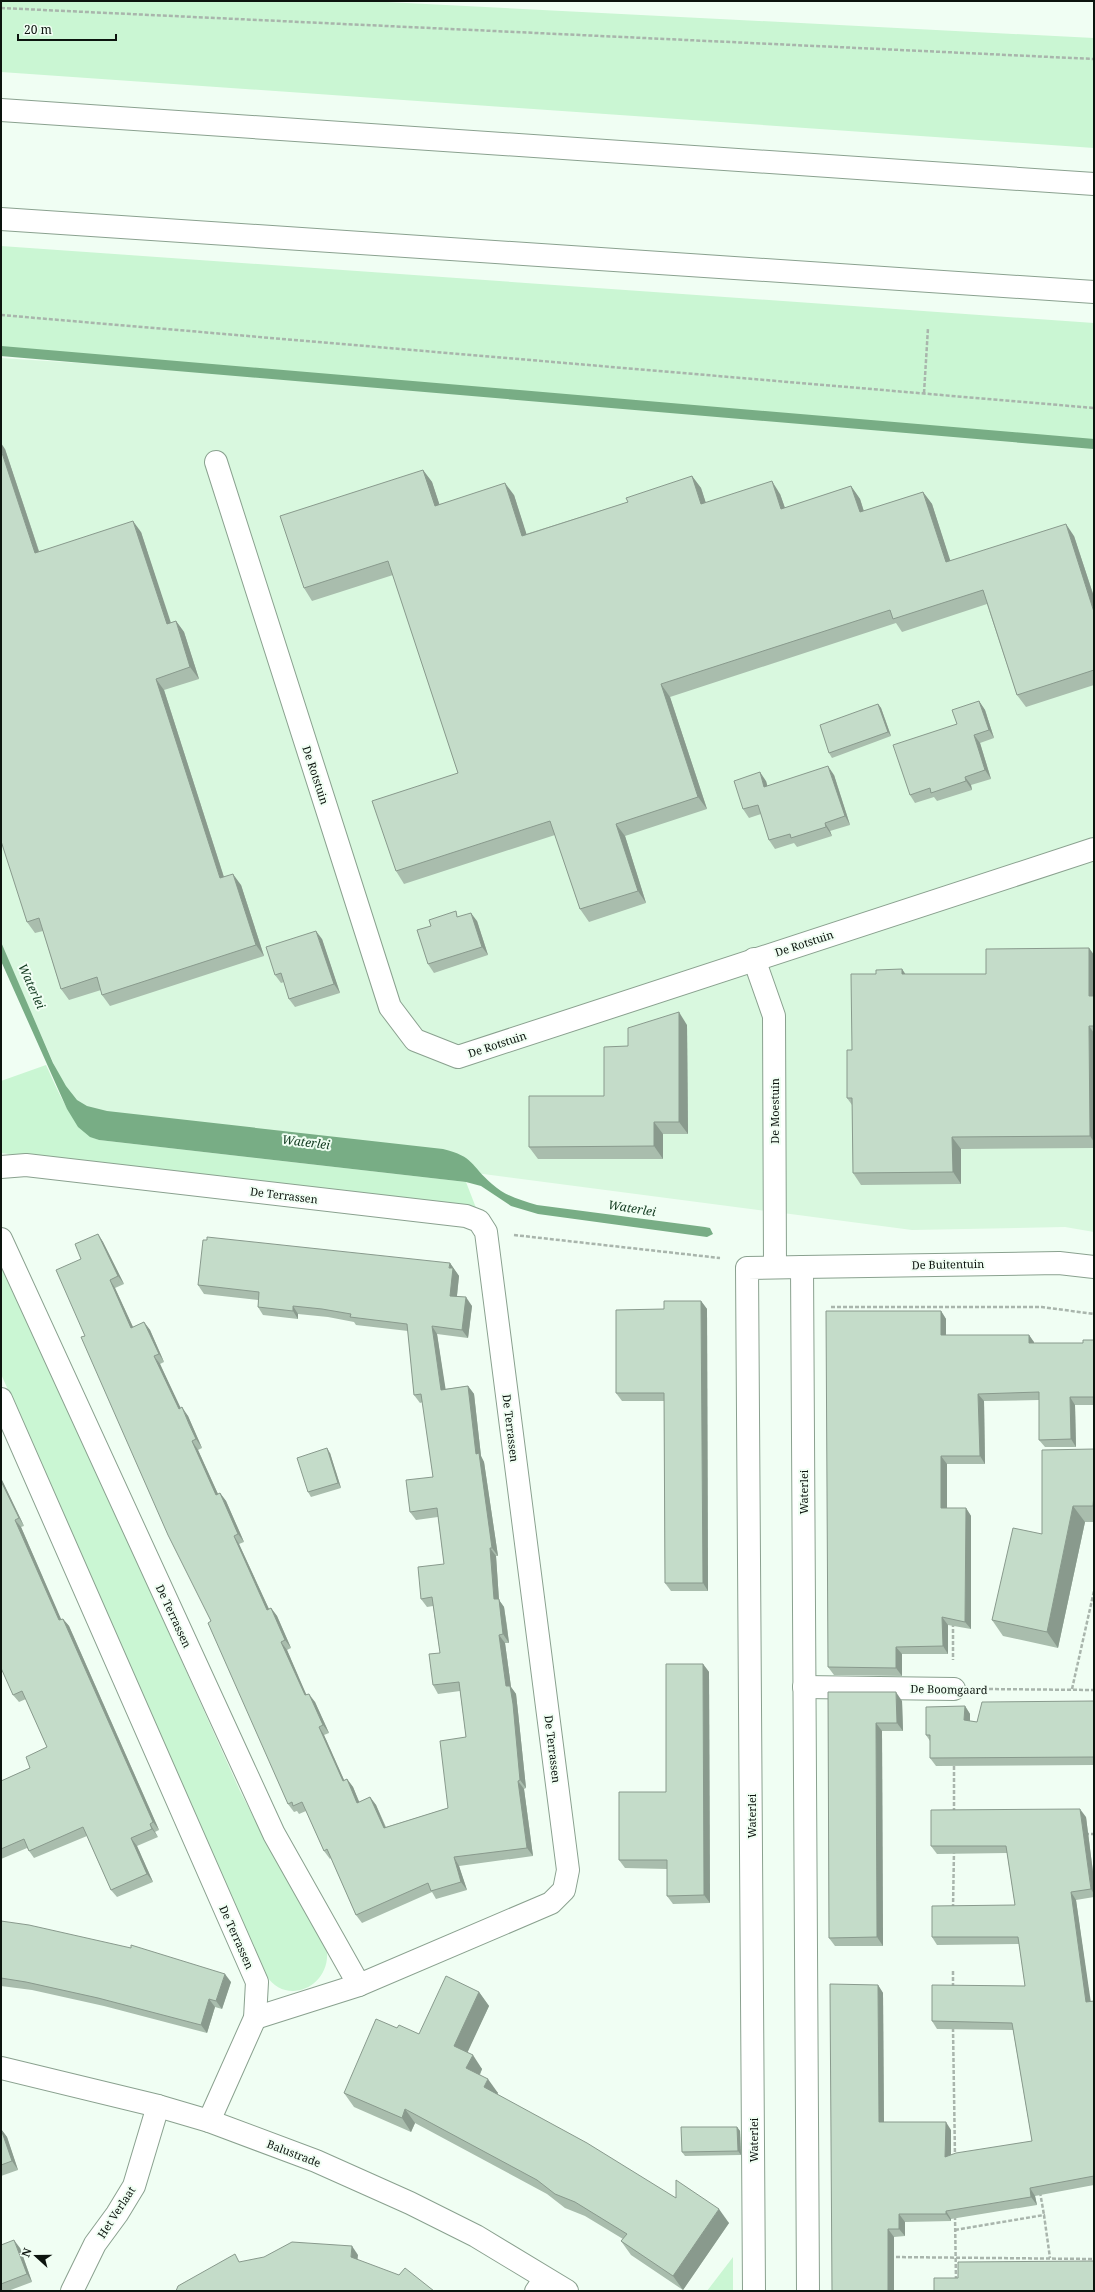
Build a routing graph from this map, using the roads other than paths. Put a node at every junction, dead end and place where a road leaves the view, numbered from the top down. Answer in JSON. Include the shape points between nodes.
{"nodes":[{"id":1,"x":1,"y":110,"type":"edge"},
{"id":2,"x":1094,"y":184,"type":"edge"},
{"id":3,"x":1,"y":219,"type":"edge"},
{"id":4,"x":1094,"y":292,"type":"edge"},
{"id":5,"x":216,"y":462,"type":"dead end"},
{"id":6,"x":1094,"y":849,"type":"edge"},
{"id":7,"x":754,"y":959,"type":"junction"},
{"id":8,"x":1,"y":1167,"type":"edge"},
{"id":9,"x":1,"y":1239,"type":"edge"},
{"id":10,"x":775,"y":1266,"type":"junction"},
{"id":11,"x":802,"y":1266,"type":"junction"},
{"id":12,"x":1094,"y":1267,"type":"edge"},
{"id":13,"x":1,"y":1399,"type":"edge"},
{"id":14,"x":804,"y":1687,"type":"junction"},
{"id":15,"x":954,"y":1689,"type":"road end"},
{"id":16,"x":359,"y":1985,"type":"junction"},
{"id":17,"x":255,"y":2018,"type":"junction"},
{"id":18,"x":1,"y":2068,"type":"edge"},
{"id":19,"x":158,"y":2106,"type":"junction"},
{"id":20,"x":209,"y":2121,"type":"junction"},
{"id":21,"x":539,"y":2283,"type":"edge"},
{"id":22,"x":72,"y":2291,"type":"edge"},
{"id":23,"x":567,"y":2291,"type":"edge"},
{"id":24,"x":754,"y":2291,"type":"edge"},
{"id":25,"x":808,"y":2291,"type":"edge"}],
"edges":[{"from":1,"to":2,"type":"main road"},
{"from":3,"to":4,"type":"main road"},
{"from":5,"to":7,"type":"main road","name":"De Rotstuin","via":[[390,1007],[415,1040],[458,1057]]},
{"from":6,"to":7,"type":"main road","name":"De Rotstuin"},
{"from":7,"to":10,"type":"main road","name":"De Moestuin","via":[[774,1016]]},
{"from":8,"to":16,"type":"main road","name":"De Terrassen","via":[[26,1165],[466,1216],[479,1220],[486,1232],[568,1870],[564,1890],[551,1904]]},
{"from":9,"to":16,"type":"main road","name":"De Terrassen","via":[[274,1834]]},
{"from":10,"to":11,"type":"main road"},
{"from":10,"to":24,"type":"main road","name":"Waterlei","via":[[747,1268]]},
{"from":11,"to":12,"type":"main road","name":"De Buitentuin","via":[[1059,1263]]},
{"from":11,"to":14,"type":"main road","name":"Waterlei"},
{"from":13,"to":17,"type":"main road","name":"De Terrassen","via":[[257,1982]]},
{"from":14,"to":15,"type":"main road","name":"De Boomgaard"},
{"from":14,"to":25,"type":"main road","name":"Waterlei"},
{"from":16,"to":17,"type":"main road","name":"De Terrassen"},
{"from":17,"to":20,"type":"main road","name":"De Terrassen"},
{"from":18,"to":19,"type":"main road","name":"Balustrade"},
{"from":19,"to":20,"type":"main road","name":"Balustrade"},
{"from":19,"to":22,"type":"main road","name":"Het Verlaat","via":[[134,2186],[95,2244]]},
{"from":20,"to":21,"type":"main road","name":"Balustrade","via":[[316,2161],[404,2200],[476,2236]]},
{"from":21,"to":23,"type":"main road","name":"Balustrade"}]}
